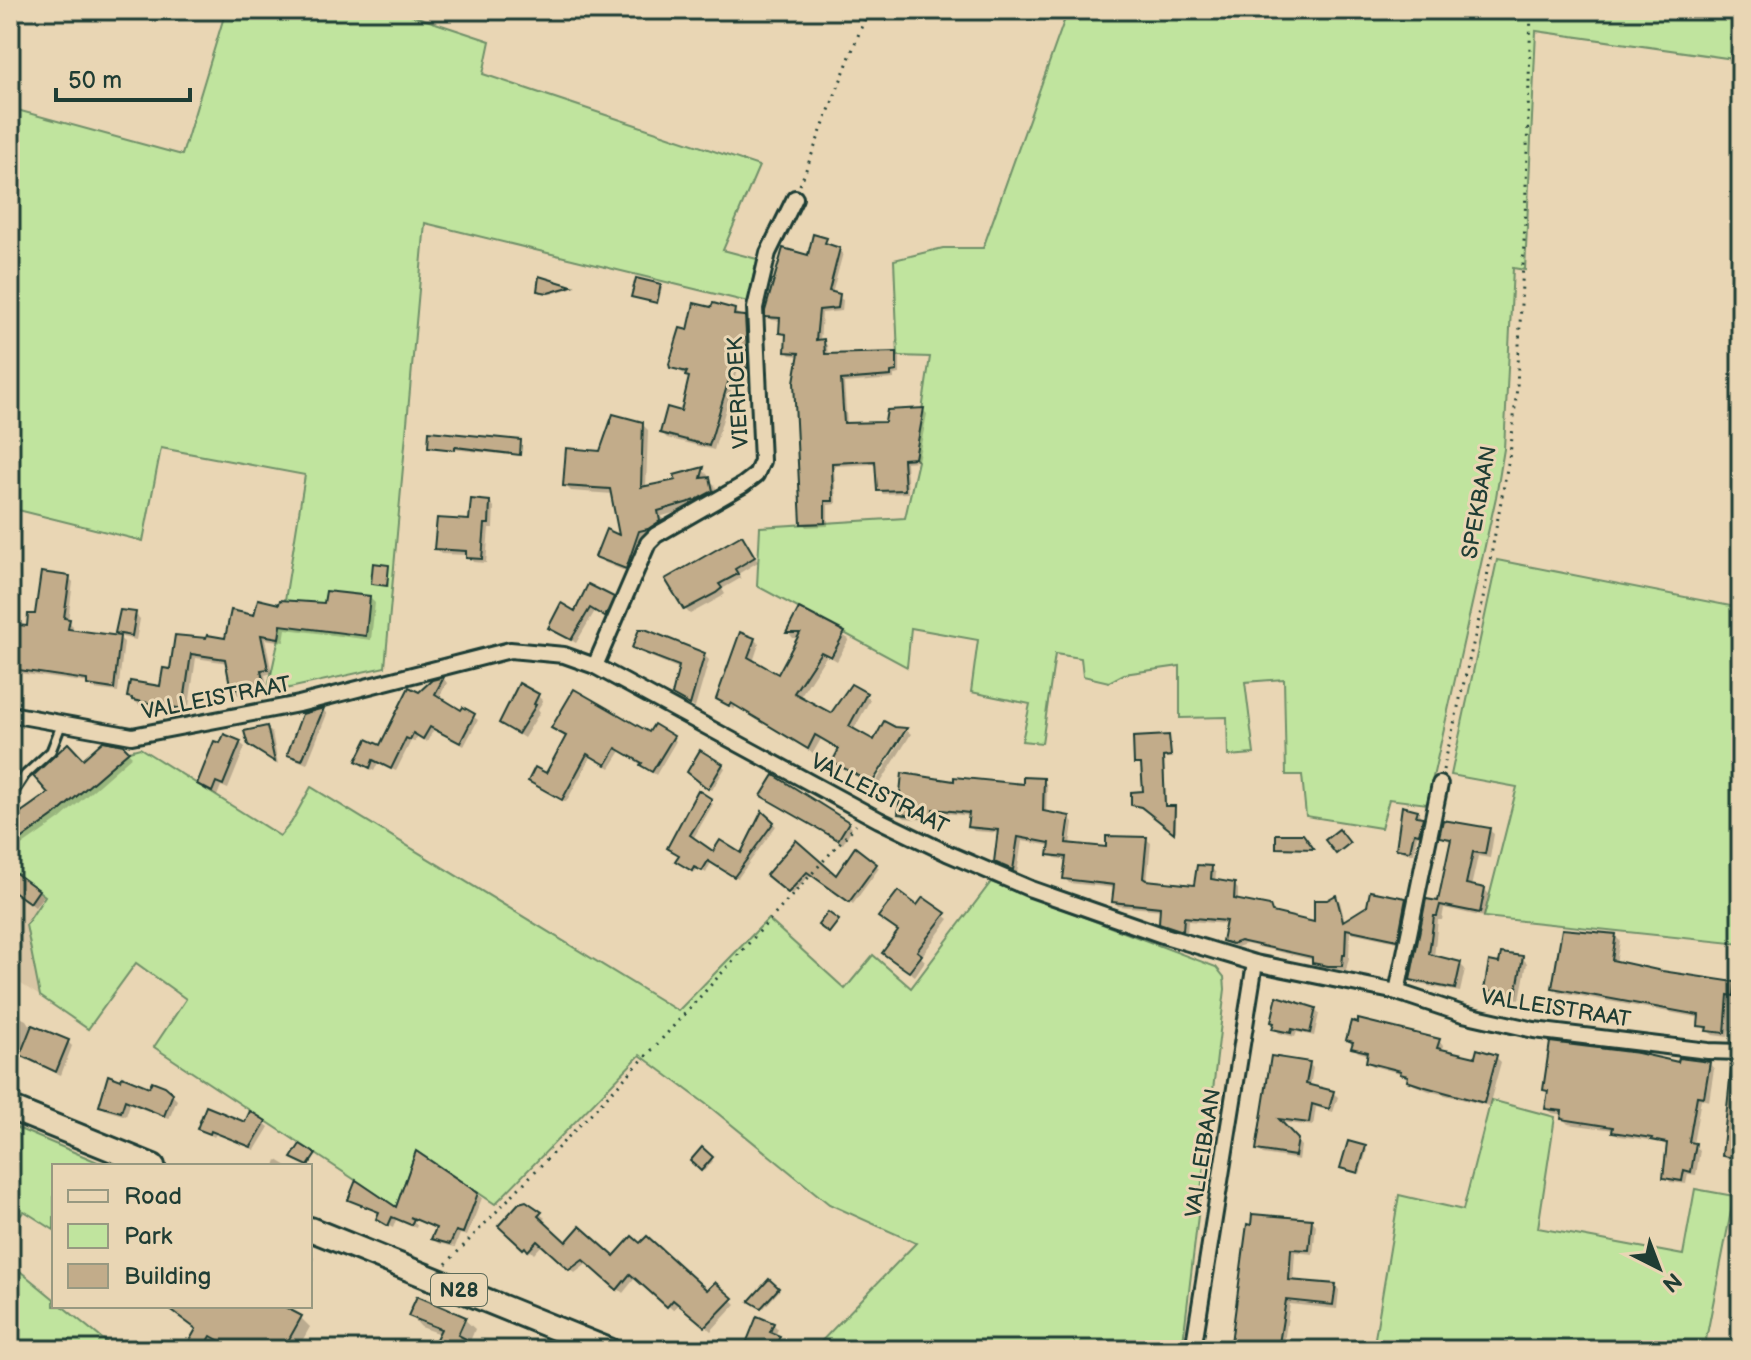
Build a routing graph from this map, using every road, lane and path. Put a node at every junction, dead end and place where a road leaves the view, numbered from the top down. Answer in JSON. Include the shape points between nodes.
{"nodes":[{"id":1,"x":868,"y":10,"type":"edge"},
{"id":2,"x":1531,"y":10,"type":"edge"},
{"id":3,"x":795,"y":198,"type":"joint"},
{"id":4,"x":595,"y":666,"type":"junction"},
{"id":5,"x":10,"y":714,"type":"edge"},
{"id":6,"x":62,"y":723,"type":"junction"},
{"id":7,"x":1440,"y":784,"type":"joint"},
{"id":8,"x":10,"y":798,"type":"edge"},
{"id":9,"x":866,"y":813,"type":"junction"},
{"id":10,"x":1255,"y":963,"type":"junction"},
{"id":11,"x":1397,"y":992,"type":"junction"},
{"id":12,"x":1741,"y":1052,"type":"edge"},
{"id":13,"x":10,"y":1108,"type":"edge"},
{"id":14,"x":148,"y":1164,"type":"edge"},
{"id":15,"x":312,"y":1230,"type":"edge"},
{"id":16,"x":433,"y":1279,"type":"junction"},
{"id":17,"x":609,"y":1350,"type":"edge"},
{"id":18,"x":1193,"y":1350,"type":"edge"}],
"edges":[{"from":1,"to":3,"type":"path"},
{"from":2,"to":7,"type":"path","name":"SPEKBAAN","via":[[1511,447],[1480,615]]},
{"from":3,"to":4,"type":"street","name":"VIERHOEK","via":[[768,253],[755,308],[762,461],[743,485],[648,543]]},
{"from":4,"to":6,"type":"street","name":"VALLEISTRAAT","via":[[564,655],[510,650],[299,704],[132,736]]},
{"from":4,"to":9,"type":"street","name":"VALLEISTRAAT"},
{"from":5,"to":6,"type":"street","name":"VALLEISTRAAT"},
{"from":6,"to":8,"type":"lane","via":[[51,751]]},
{"from":7,"to":11,"type":"street"},
{"from":9,"to":10,"type":"street","name":"VALLEISTRAAT","via":[[1031,889]]},
{"from":9,"to":16,"type":"path","via":[[650,1052]]},
{"from":10,"to":11,"type":"street","name":"VALLEISTRAAT"},
{"from":10,"to":18,"type":"street","name":"VALLEIBAAN"},
{"from":11,"to":12,"type":"street","name":"VALLEISTRAAT","via":[[1534,1030]]},
{"from":13,"to":14,"type":"main road"},
{"from":15,"to":16,"type":"main road","number":"N28"},
{"from":16,"to":17,"type":"main road","number":"N28"}]}
